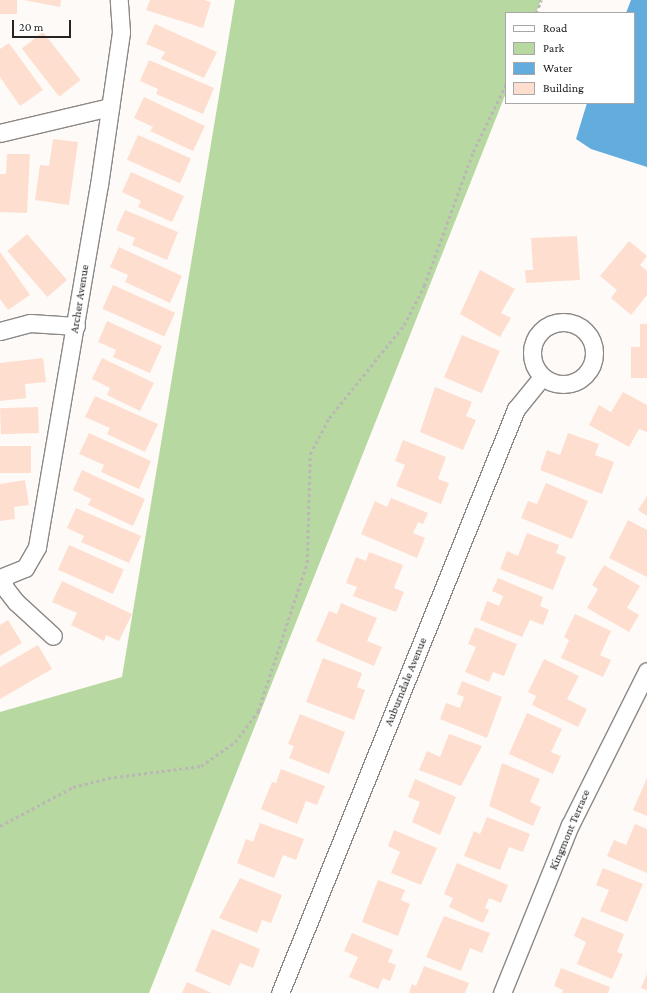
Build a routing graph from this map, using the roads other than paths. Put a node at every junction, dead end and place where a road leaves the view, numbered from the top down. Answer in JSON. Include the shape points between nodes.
{"nodes":[{"id":1,"x":119,"y":0,"type":"edge"},
{"id":2,"x":110,"y":107,"type":"junction"},
{"id":3,"x":0,"y":133,"type":"edge"},
{"id":4,"x":76,"y":326,"type":"junction"},
{"id":5,"x":0,"y":331,"type":"edge"},
{"id":6,"x":542,"y":377,"type":"dead end"},
{"id":7,"x":1,"y":578,"type":"edge"},
{"id":8,"x":54,"y":636,"type":"dead end"},
{"id":9,"x":647,"y":671,"type":"edge"},
{"id":10,"x":280,"y":993,"type":"edge"},
{"id":11,"x":502,"y":993,"type":"edge"}],
"edges":[{"from":1,"to":2,"type":"street","name":"Archer Avenue","via":[[121,32]]},
{"from":2,"to":3,"type":"street"},
{"from":2,"to":4,"type":"street","name":"Archer Avenue"},
{"from":4,"to":5,"type":"street","via":[[30,323]]},
{"from":4,"to":7,"type":"street","name":"Archer Avenue","via":[[37,546],[25,568]]},
{"from":6,"to":10,"type":"street","name":"Auburndale Avenue","via":[[516,409]]},
{"from":7,"to":8,"type":"street","via":[[16,602]]},
{"from":9,"to":11,"type":"street","name":"Kingmont Terrace","via":[[570,825]]}]}
